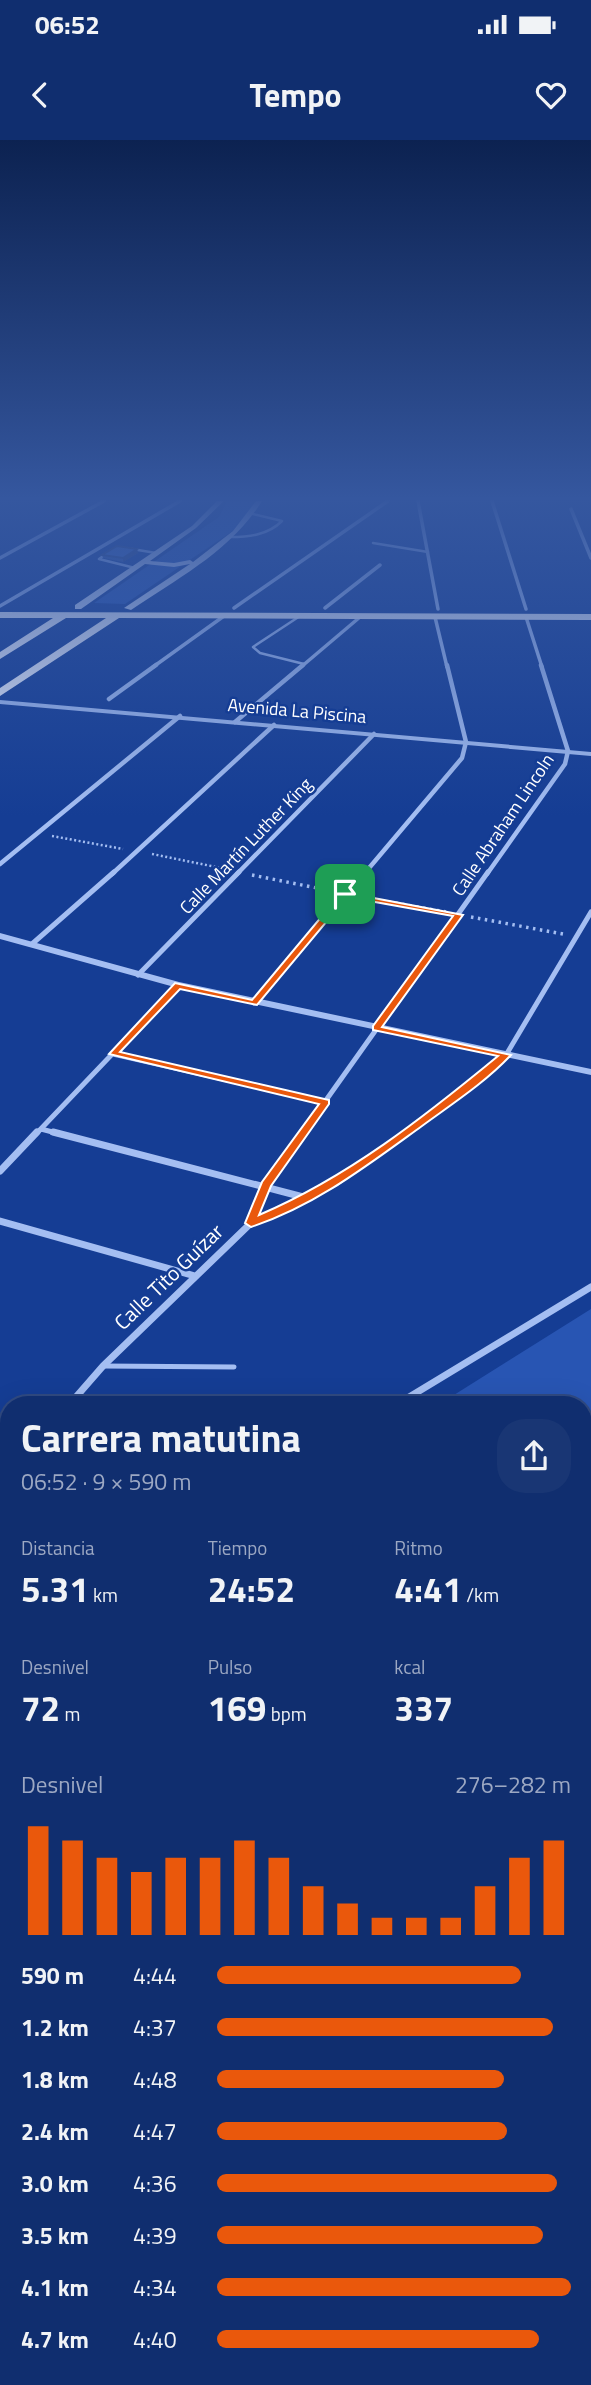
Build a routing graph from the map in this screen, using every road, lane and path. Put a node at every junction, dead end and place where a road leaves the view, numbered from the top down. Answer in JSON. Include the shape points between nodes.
{"nodes":[{"id":1,"x":131,"y":606,"type":"edge"},
{"id":2,"x":237,"y":606,"type":"edge"},
{"id":3,"x":328,"y":606,"type":"edge"},
{"id":4,"x":436,"y":606,"type":"edge"},
{"id":5,"x":524,"y":606,"type":"edge"},
{"id":6,"x":0,"y":607,"type":"edge"},
{"id":7,"x":78,"y":607,"type":"junction"},
{"id":8,"x":128,"y":608,"type":"junction"},
{"id":9,"x":234,"y":608,"type":"junction"},
{"id":10,"x":325,"y":608,"type":"junction"},
{"id":11,"x":591,"y":609,"type":"edge"},
{"id":12,"x":437,"y":613,"type":"junction"},
{"id":13,"x":526,"y":613,"type":"junction"},
{"id":14,"x":0,"y":615,"type":"edge"},
{"id":15,"x":64,"y":615,"type":"junction"},
{"id":16,"x":116,"y":616,"type":"junction"},
{"id":17,"x":224,"y":616,"type":"junction"},
{"id":18,"x":300,"y":616,"type":"junction"},
{"id":19,"x":360,"y":617,"type":"junction"},
{"id":20,"x":591,"y":617,"type":"edge"},
{"id":21,"x":0,"y":656,"type":"edge"},
{"id":22,"x":304,"y":664,"type":"junction"},
{"id":23,"x":0,"y":693,"type":"edge"},
{"id":24,"x":109,"y":699,"type":"dead end"},
{"id":25,"x":0,"y":702,"type":"edge"},
{"id":26,"x":180,"y":716,"type":"junction"},
{"id":27,"x":235,"y":722,"type":"junction"},
{"id":28,"x":274,"y":725,"type":"junction"},
{"id":29,"x":373,"y":734,"type":"junction"},
{"id":30,"x":466,"y":743,"type":"junction"},
{"id":31,"x":568,"y":751,"type":"junction"},
{"id":32,"x":591,"y":754,"type":"edge"},
{"id":33,"x":39,"y":833,"type":"junction"},
{"id":34,"x":138,"y":851,"type":"junction"},
{"id":35,"x":0,"y":864,"type":"edge"},
{"id":36,"x":241,"y":873,"type":"junction"},
{"id":37,"x":345,"y":894,"type":"junction"},
{"id":38,"x":591,"y":912,"type":"edge"},
{"id":39,"x":458,"y":915,"type":"junction"},
{"id":40,"x":0,"y":936,"type":"edge"},
{"id":41,"x":576,"y":937,"type":"junction"},
{"id":42,"x":32,"y":944,"type":"junction"},
{"id":43,"x":138,"y":975,"type":"junction"},
{"id":44,"x":178,"y":985,"type":"junction"},
{"id":45,"x":254,"y":1003,"type":"junction"},
{"id":46,"x":376,"y":1028,"type":"junction"},
{"id":47,"x":113,"y":1054,"type":"junction"},
{"id":48,"x":506,"y":1055,"type":"junction"},
{"id":49,"x":591,"y":1072,"type":"edge"},
{"id":50,"x":325,"y":1102,"type":"junction"},
{"id":51,"x":41,"y":1129,"type":"junction"},
{"id":52,"x":0,"y":1171,"type":"edge"},
{"id":53,"x":265,"y":1185,"type":"junction"},
{"id":54,"x":308,"y":1198,"type":"junction"},
{"id":55,"x":0,"y":1221,"type":"edge"},
{"id":56,"x":251,"y":1223,"type":"junction"},
{"id":57,"x":195,"y":1276,"type":"junction"},
{"id":58,"x":591,"y":1287,"type":"edge"},
{"id":59,"x":103,"y":1366,"type":"junction"},
{"id":60,"x":234,"y":1367,"type":"dead end"},
{"id":61,"x":77,"y":1396,"type":"edge"},
{"id":62,"x":411,"y":1396,"type":"edge"}],
"edges":[{"from":1,"to":8,"type":"main road"},
{"from":2,"to":9,"type":"street"},
{"from":3,"to":10,"type":"street"},
{"from":4,"to":12,"type":"street"},
{"from":5,"to":13,"type":"street","name":"Calle Abraham Lincoln"},
{"from":6,"to":7,"type":"main road"},
{"from":7,"to":8,"type":"main road"},
{"from":7,"to":15,"type":"main road"},
{"from":8,"to":9,"type":"main road"},
{"from":8,"to":16,"type":"main road"},
{"from":9,"to":10,"type":"main road"},
{"from":10,"to":12,"type":"main road"},
{"from":11,"to":13,"type":"main road"},
{"from":12,"to":13,"type":"main road"},
{"from":12,"to":19,"type":"main road"},
{"from":12,"to":30,"type":"street"},
{"from":13,"to":20,"type":"main road"},
{"from":13,"to":31,"type":"street","name":"Calle Abraham Lincoln"},
{"from":14,"to":15,"type":"main road"},
{"from":15,"to":16,"type":"main road"},
{"from":15,"to":21,"type":"main road"},
{"from":16,"to":17,"type":"main road"},
{"from":16,"to":23,"type":"main road"},
{"from":17,"to":18,"type":"main road"},
{"from":17,"to":24,"type":"street"},
{"from":18,"to":19,"type":"main road"},
{"from":18,"to":22,"type":"lane","via":[[253,647]]},
{"from":19,"to":22,"type":"street"},
{"from":22,"to":27,"type":"street"},
{"from":25,"to":26,"type":"street","name":"Avenida La Piscina"},
{"from":26,"to":27,"type":"street","name":"Avenida La Piscina"},
{"from":26,"to":33,"type":"street"},
{"from":27,"to":28,"type":"street","name":"Avenida La Piscina"},
{"from":28,"to":29,"type":"street","name":"Avenida La Piscina"},
{"from":28,"to":34,"type":"street"},
{"from":29,"to":30,"type":"street","name":"Avenida La Piscina"},
{"from":29,"to":36,"type":"street","name":"Calle Martín Luther King"},
{"from":30,"to":31,"type":"street","name":"Avenida La Piscina"},
{"from":30,"to":37,"type":"street","via":[[462,758],[449,775]]},
{"from":31,"to":32,"type":"street","name":"Avenida La Piscina"},
{"from":31,"to":39,"type":"street","name":"Calle Abraham Lincoln","via":[[548,790]]},
{"from":33,"to":34,"type":"path"},
{"from":33,"to":35,"type":"street"},
{"from":34,"to":36,"type":"path"},
{"from":34,"to":42,"type":"street"},
{"from":36,"to":37,"type":"path"},
{"from":36,"to":43,"type":"street","name":"Calle Martín Luther King"},
{"from":37,"to":39,"type":"path"},
{"from":37,"to":45,"type":"street"},
{"from":38,"to":41,"type":"street"},
{"from":39,"to":41,"type":"path"},
{"from":39,"to":46,"type":"street","name":"Calle Abraham Lincoln"},
{"from":40,"to":42,"type":"street"},
{"from":41,"to":48,"type":"street"},
{"from":42,"to":43,"type":"street"},
{"from":43,"to":44,"type":"street"},
{"from":44,"to":45,"type":"street"},
{"from":44,"to":47,"type":"street"},
{"from":45,"to":46,"type":"street"},
{"from":46,"to":48,"type":"street"},
{"from":46,"to":50,"type":"street","name":"Calle Tito Guízar"},
{"from":47,"to":50,"type":"street"},
{"from":47,"to":51,"type":"street"},
{"from":48,"to":49,"type":"street"},
{"from":48,"to":54,"type":"street","via":[[458,1095]]},
{"from":50,"to":53,"type":"street","name":"Calle Tito Guízar"},
{"from":51,"to":52,"type":"street"},
{"from":51,"to":53,"type":"street"},
{"from":53,"to":54,"type":"street"},
{"from":53,"to":56,"type":"street","name":"Calle Tito Guízar"},
{"from":54,"to":56,"type":"street"},
{"from":55,"to":57,"type":"street"},
{"from":56,"to":57,"type":"street","name":"Calle Tito Guízar"},
{"from":57,"to":59,"type":"street","name":"Calle Tito Guízar"},
{"from":58,"to":62,"type":"street"},
{"from":59,"to":60,"type":"lane"},
{"from":59,"to":61,"type":"street","name":"Calle Tito Guízar"}]}
